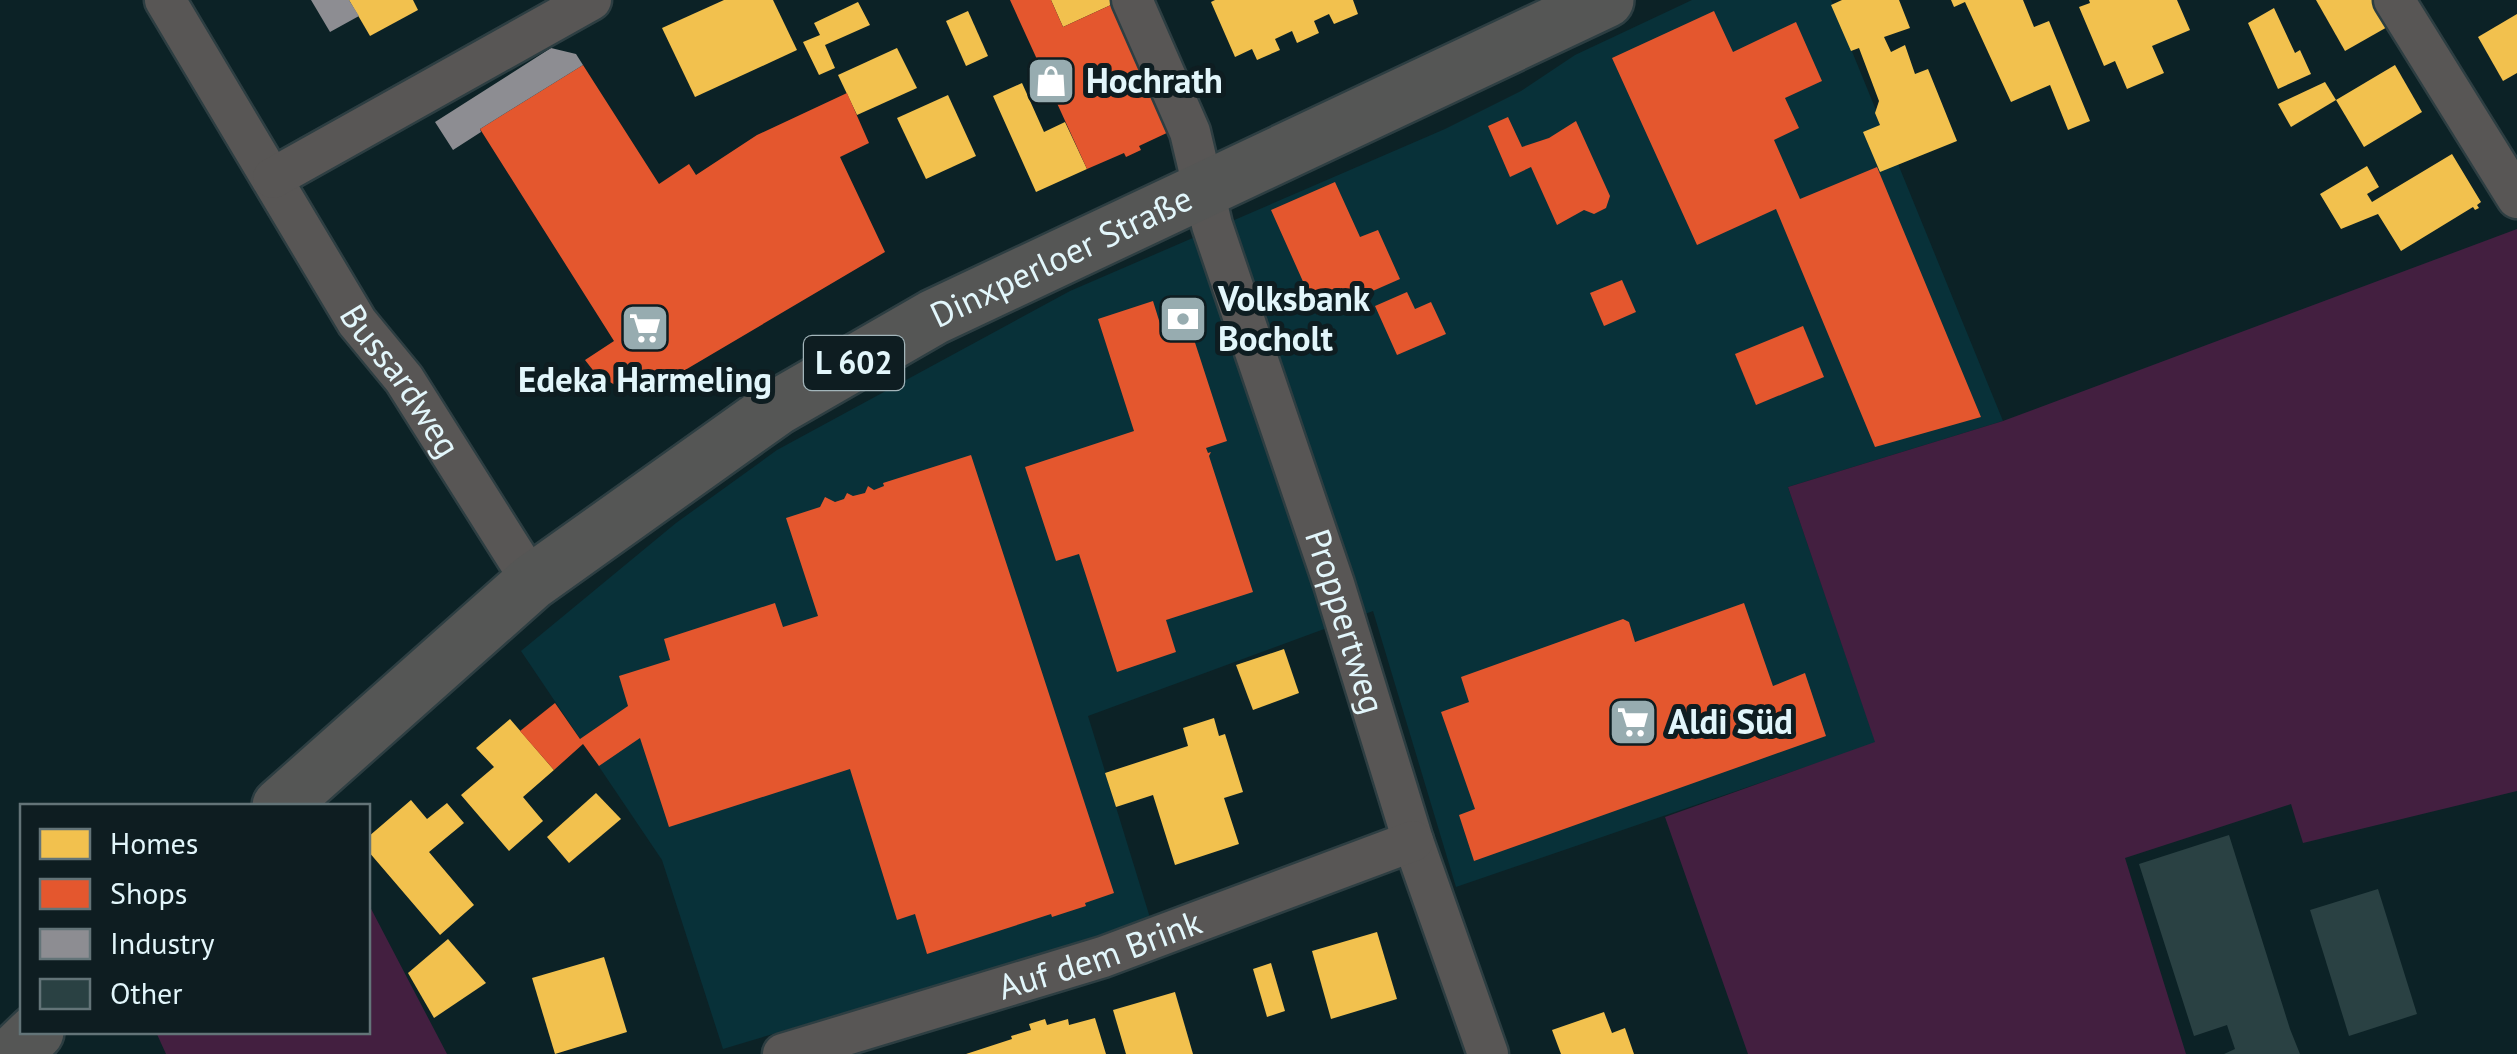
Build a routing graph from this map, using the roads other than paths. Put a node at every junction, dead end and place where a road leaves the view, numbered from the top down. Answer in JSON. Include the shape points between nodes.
{"nodes":[{"id":1,"x":165,"y":0,"type":"edge"},
{"id":2,"x":591,"y":0,"type":"edge"},
{"id":3,"x":1132,"y":0,"type":"edge"},
{"id":4,"x":1606,"y":0,"type":"edge"},
{"id":5,"x":2394,"y":0,"type":"edge"},
{"id":6,"x":273,"y":178,"type":"junction"},
{"id":7,"x":1203,"y":189,"type":"junction"},
{"id":8,"x":2517,"y":198,"type":"edge"},
{"id":9,"x":532,"y":582,"type":"junction"},
{"id":10,"x":282,"y":804,"type":"edge"},
{"id":11,"x":1413,"y":840,"type":"junction"},
{"id":12,"x":34,"y":1034,"type":"edge"},
{"id":13,"x":13,"y":1054,"type":"edge"},
{"id":14,"x":783,"y":1054,"type":"edge"},
{"id":15,"x":1488,"y":1054,"type":"edge"}],
"edges":[{"from":1,"to":6,"type":"street","name":"Bussardweg"},
{"from":2,"to":6,"type":"street"},
{"from":3,"to":7,"type":"street","name":"Proppertweg","via":[[1190,132]]},
{"from":4,"to":7,"type":"main road","name":"Dinxperloer Straße","number":"L 602"},
{"from":5,"to":8,"type":"street"},
{"from":6,"to":9,"type":"street","name":"Bussardweg","via":[[357,322],[404,379]]},
{"from":7,"to":9,"type":"main road","name":"Dinxperloer Straße","number":"L 602","via":[[934,317],[776,408]]},
{"from":7,"to":11,"type":"street","name":"Proppertweg"},
{"from":9,"to":10,"type":"main road","name":"Dinxperloer Straße","number":"L 602"},
{"from":11,"to":14,"type":"street","name":"Auf dem Brink","via":[[1103,957]]},
{"from":11,"to":15,"type":"street","name":"Proppertweg"},
{"from":12,"to":13,"type":"main road"}]}
